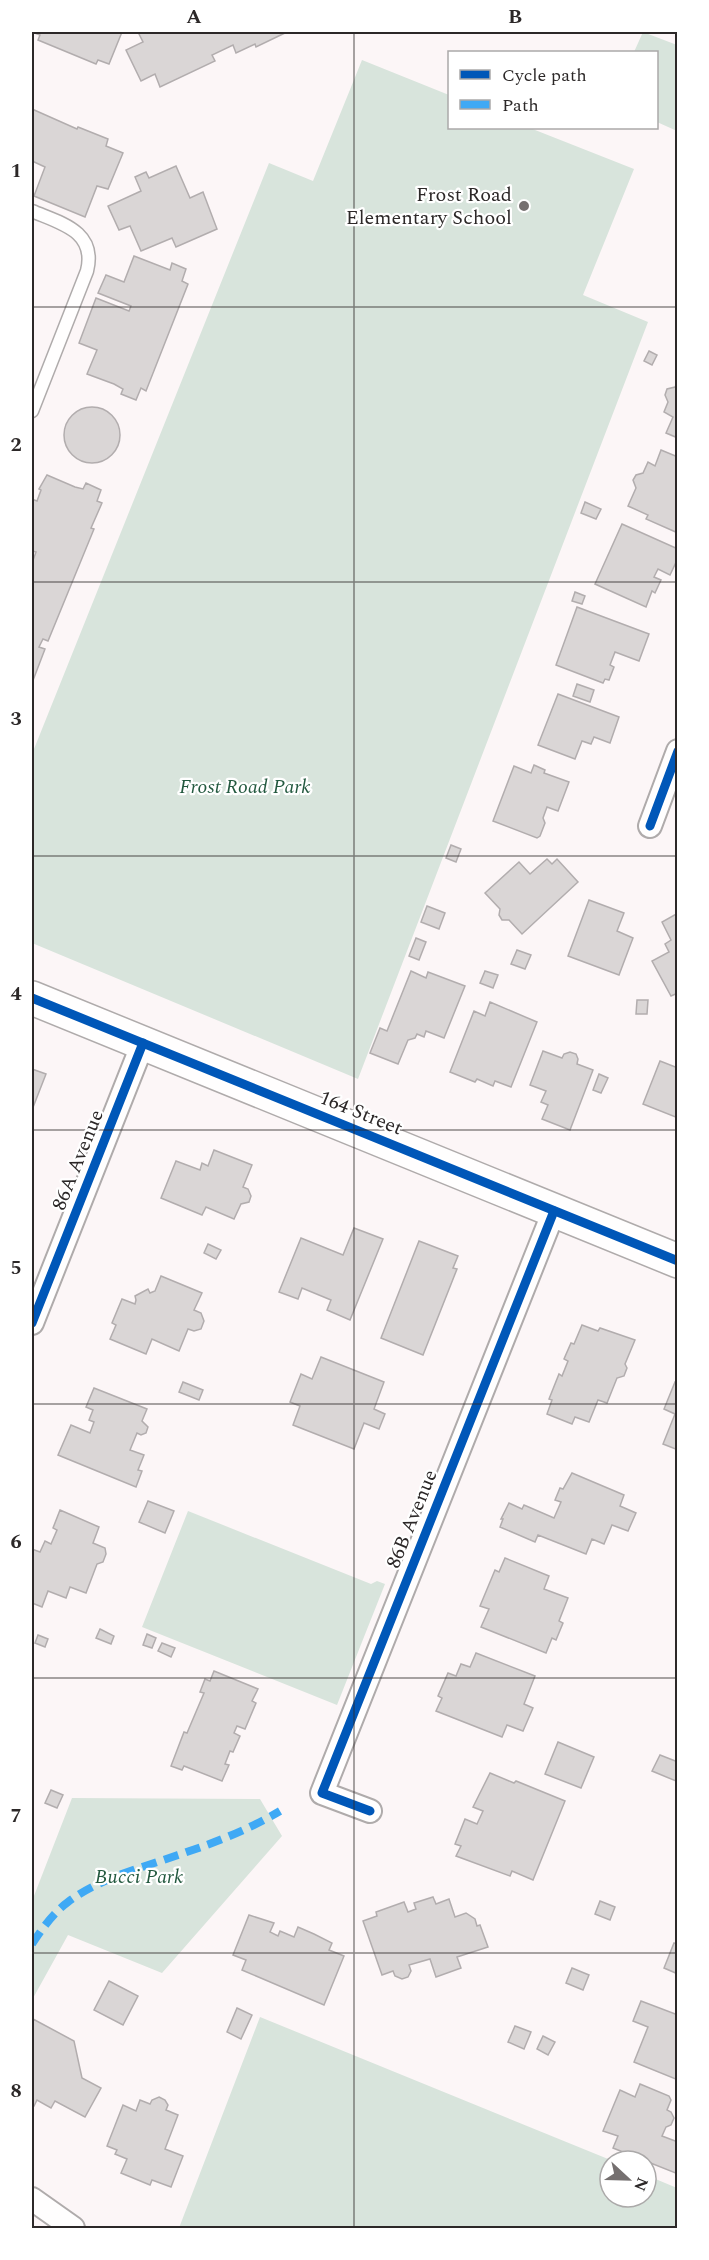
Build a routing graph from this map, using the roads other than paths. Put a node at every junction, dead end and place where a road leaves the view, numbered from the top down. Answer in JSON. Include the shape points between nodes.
{"nodes":[{"id":1,"x":32,"y":211,"type":"edge"},
{"id":2,"x":32,"y":411,"type":"edge"},
{"id":3,"x":678,"y":752,"type":"edge"},
{"id":4,"x":650,"y":826,"type":"dead end"},
{"id":5,"x":32,"y":998,"type":"edge"},
{"id":6,"x":143,"y":1043,"type":"junction"},
{"id":7,"x":554,"y":1211,"type":"junction"},
{"id":8,"x":678,"y":1261,"type":"edge"},
{"id":9,"x":32,"y":1323,"type":"edge"},
{"id":10,"x":370,"y":1811,"type":"dead end"},
{"id":11,"x":32,"y":2199,"type":"edge"},
{"id":12,"x":73,"y":2229,"type":"edge"}],
"edges":[{"from":1,"to":2,"type":"lane","via":[[76,232],[90,257]]},
{"from":3,"to":4,"type":"street"},
{"from":5,"to":6,"type":"street","name":"164 Street"},
{"from":6,"to":7,"type":"street","name":"164 Street"},
{"from":6,"to":9,"type":"street","name":"86A Avenue"},
{"from":7,"to":8,"type":"street","name":"164 Street"},
{"from":7,"to":10,"type":"street","name":"86B Avenue","via":[[322,1793]]},
{"from":11,"to":12,"type":"street"}]}
